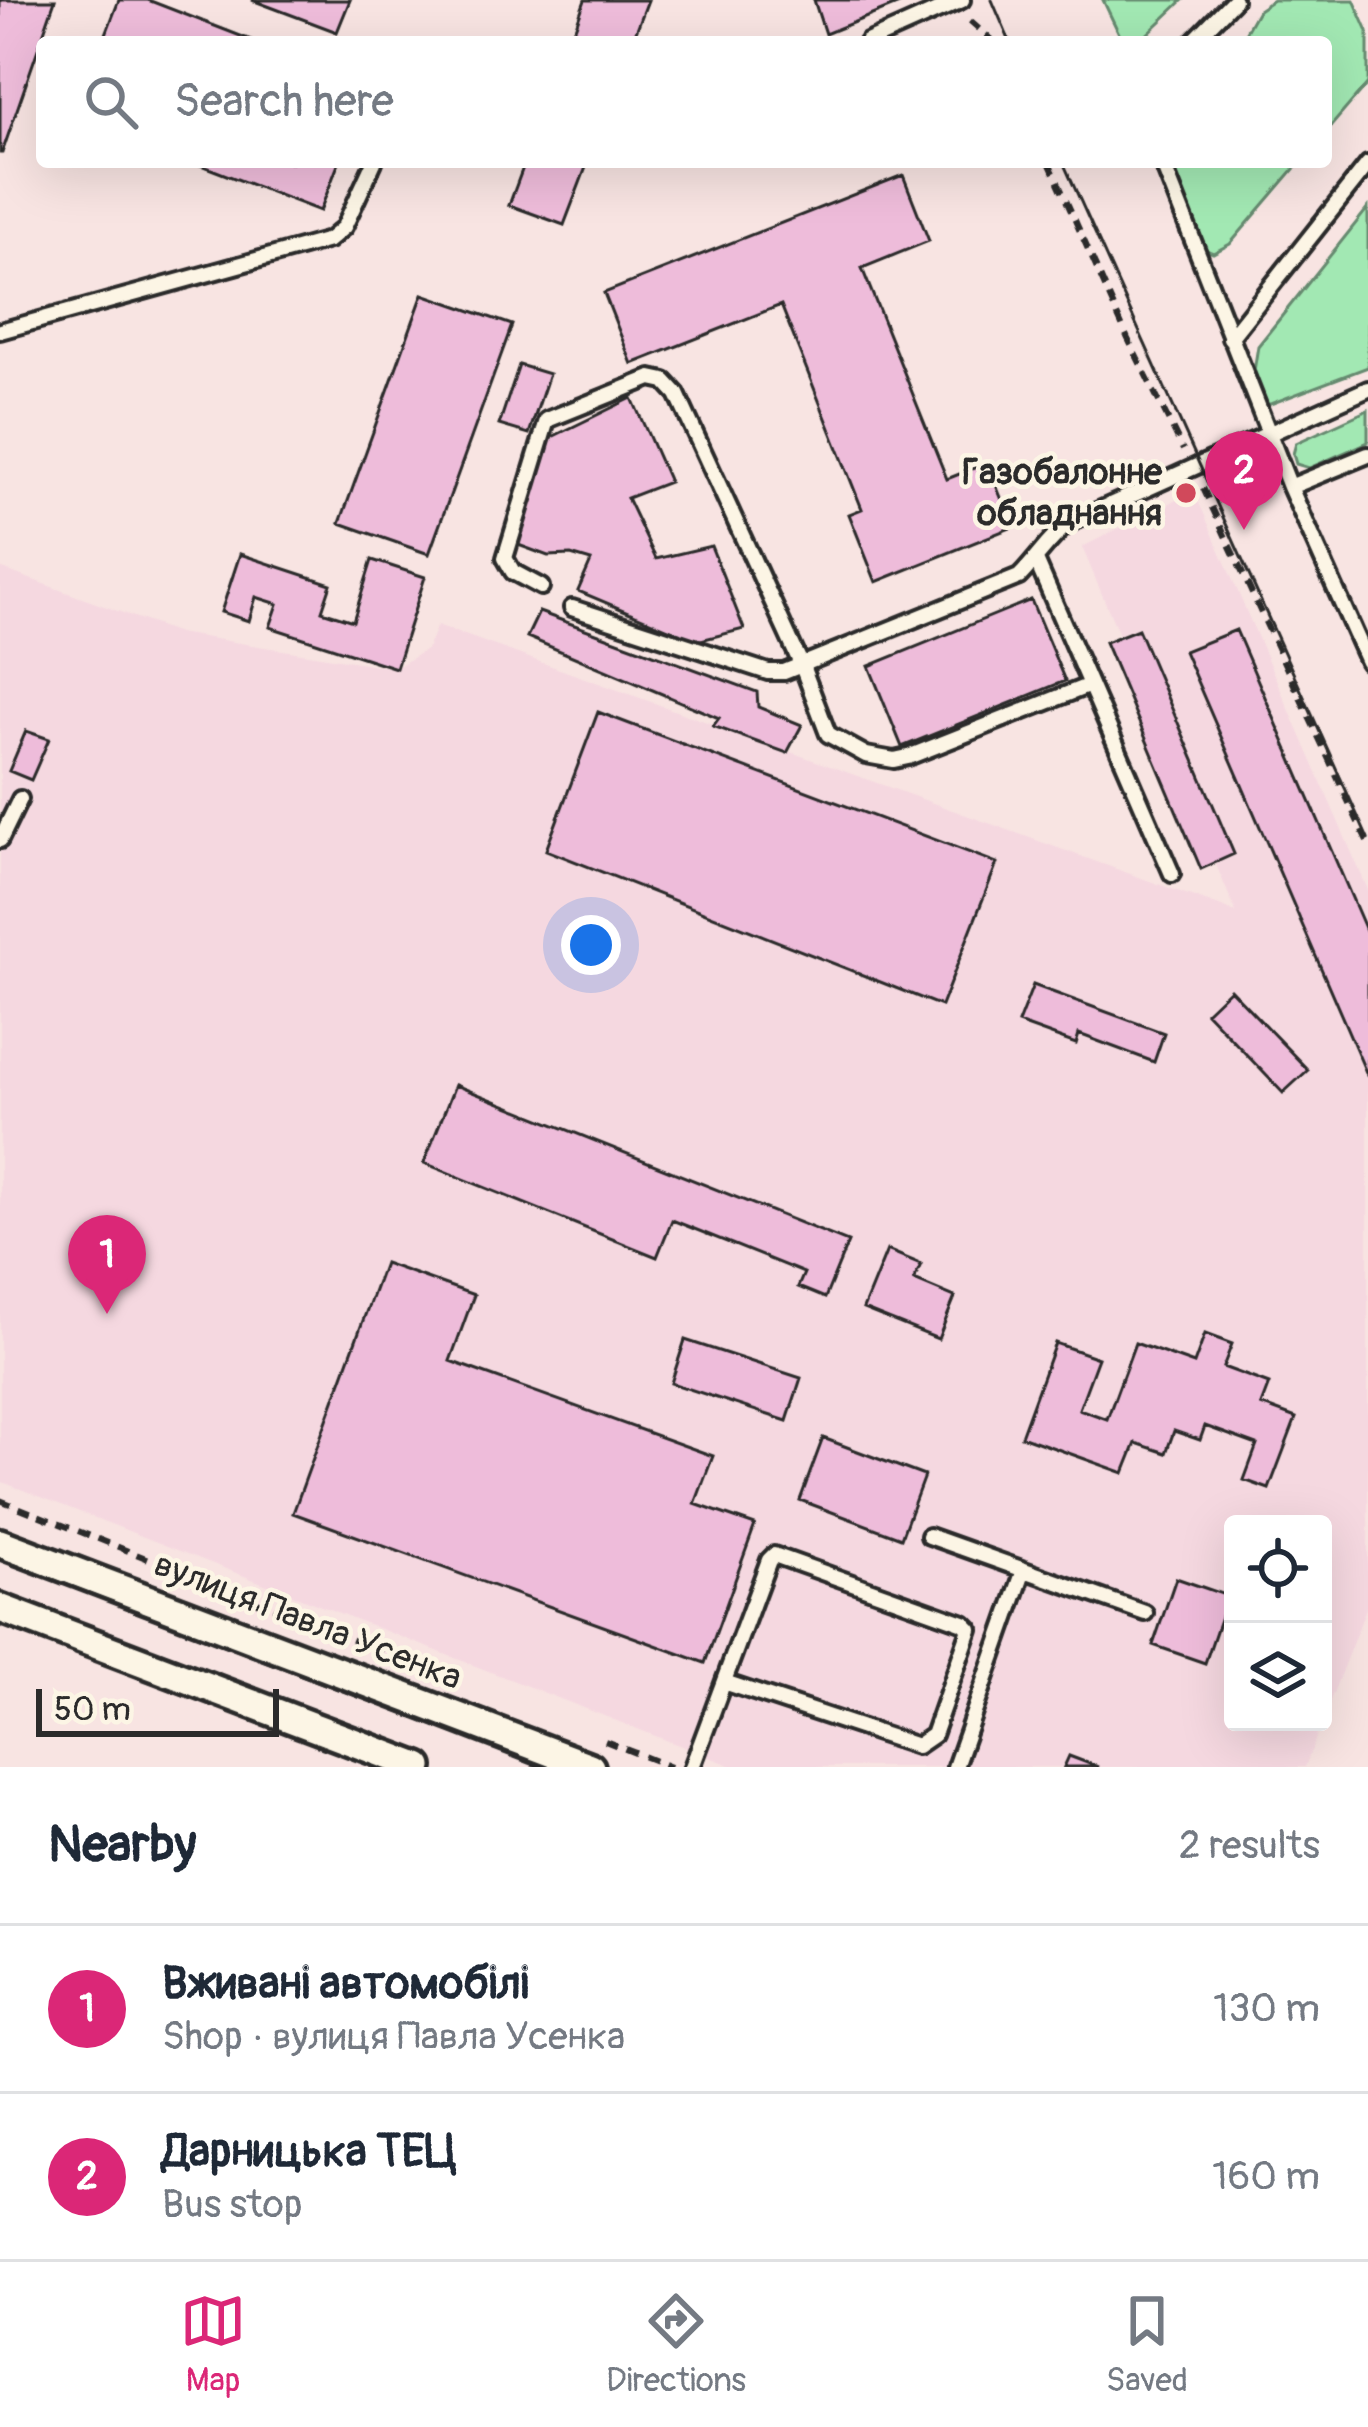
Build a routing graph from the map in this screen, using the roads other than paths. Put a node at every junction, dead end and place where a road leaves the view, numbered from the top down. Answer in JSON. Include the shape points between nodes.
{"nodes":[{"id":1,"x":962,"y":0,"type":"edge"},
{"id":2,"x":1234,"y":0,"type":"edge"},
{"id":3,"x":881,"y":36,"type":"edge"},
{"id":4,"x":1199,"y":36,"type":"edge"},
{"id":5,"x":1368,"y":164,"type":"edge"},
{"id":6,"x":371,"y":168,"type":"edge"},
{"id":7,"x":1164,"y":168,"type":"edge"},
{"id":8,"x":0,"y":331,"type":"edge"},
{"id":9,"x":1230,"y":338,"type":"junction"},
{"id":10,"x":1368,"y":388,"type":"edge"},
{"id":11,"x":1267,"y":431,"type":"junction"},
{"id":12,"x":1368,"y":455,"type":"edge"},
{"id":13,"x":1290,"y":488,"type":"junction"},
{"id":14,"x":1036,"y":560,"type":"junction"},
{"id":15,"x":541,"y":587,"type":"dead end"},
{"id":16,"x":572,"y":608,"type":"dead end"},
{"id":17,"x":1368,"y":662,"type":"edge"},
{"id":18,"x":802,"y":666,"type":"junction"},
{"id":19,"x":1090,"y":685,"type":"junction"},
{"id":20,"x":20,"y":799,"type":"dead end"},
{"id":21,"x":0,"y":840,"type":"edge"},
{"id":22,"x":1172,"y":874,"type":"dead end"},
{"id":23,"x":929,"y":1536,"type":"dead end"},
{"id":24,"x":0,"y":1543,"type":"edge"},
{"id":25,"x":1024,"y":1570,"type":"junction"},
{"id":26,"x":0,"y":1608,"type":"edge"},
{"id":27,"x":1145,"y":1613,"type":"dead end"},
{"id":28,"x":724,"y":1682,"type":"junction"},
{"id":29,"x":419,"y":1767,"type":"edge"},
{"id":30,"x":590,"y":1767,"type":"edge"},
{"id":31,"x":692,"y":1767,"type":"edge"},
{"id":32,"x":955,"y":1767,"type":"edge"}],
"edges":[{"from":1,"to":3,"type":"lane"},
{"from":2,"to":4,"type":"lane"},
{"from":5,"to":9,"type":"lane"},
{"from":6,"to":8,"type":"lane","via":[[344,227],[329,240]]},
{"from":7,"to":9,"type":"lane"},
{"from":9,"to":11,"type":"lane"},
{"from":10,"to":11,"type":"lane"},
{"from":11,"to":13,"type":"lane"},
{"from":11,"to":14,"type":"lane","via":[[1068,524]]},
{"from":12,"to":13,"type":"lane"},
{"from":13,"to":17,"type":"lane"},
{"from":14,"to":18,"type":"lane","via":[[1019,577]]},
{"from":14,"to":19,"type":"lane"},
{"from":15,"to":18,"type":"lane","via":[[505,558],[547,420],[636,382],[665,382]]},
{"from":16,"to":18,"type":"lane","via":[[768,672]]},
{"from":18,"to":19,"type":"lane","via":[[828,734],[895,760]]},
{"from":19,"to":22,"type":"lane"},
{"from":20,"to":21,"type":"lane"},
{"from":23,"to":25,"type":"lane"},
{"from":24,"to":30,"type":"street","name":"вулиця Павла Усенка"},
{"from":25,"to":27,"type":"lane"},
{"from":25,"to":32,"type":"lane"},
{"from":26,"to":29,"type":"street"},
{"from":28,"to":28,"type":"lane","via":[[774,1555],[970,1629],[934,1735],[917,1746]]},
{"from":28,"to":31,"type":"lane"}]}
